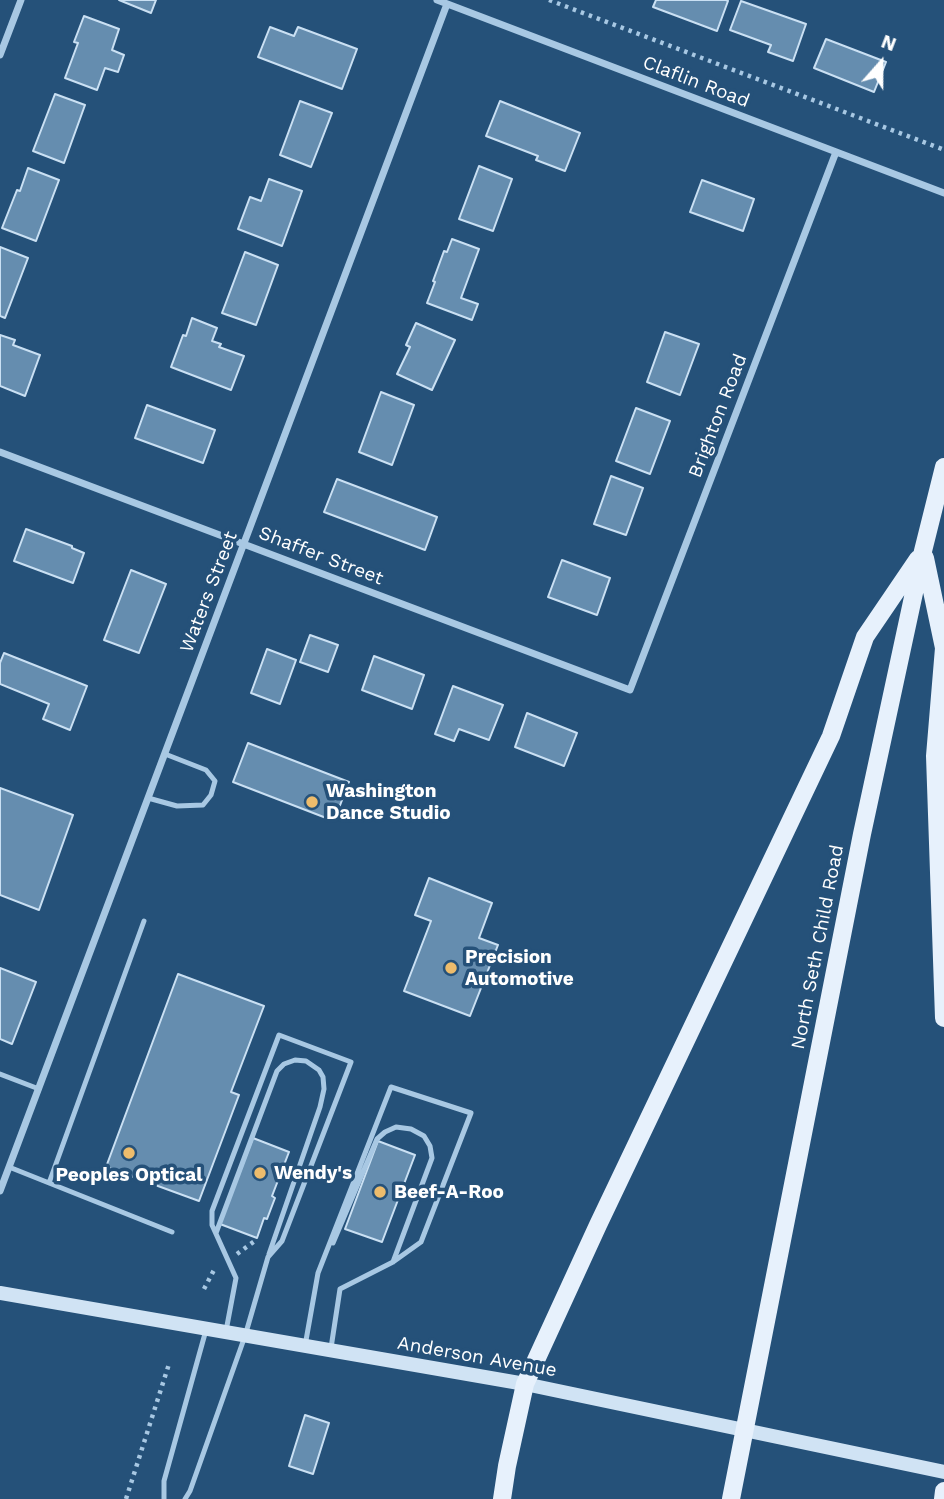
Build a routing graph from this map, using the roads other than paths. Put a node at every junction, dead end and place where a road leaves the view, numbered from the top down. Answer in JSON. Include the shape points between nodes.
{"nodes":[{"id":1,"x":21,"y":0,"type":"edge"},
{"id":2,"x":437,"y":0,"type":"edge"},
{"id":3,"x":447,"y":4,"type":"junction"},
{"id":4,"x":0,"y":55,"type":"edge"},
{"id":5,"x":836,"y":152,"type":"junction"},
{"id":6,"x":944,"y":193,"type":"edge"},
{"id":7,"x":0,"y":452,"type":"edge"},
{"id":8,"x":944,"y":467,"type":"edge"},
{"id":9,"x":244,"y":544,"type":"junction"},
{"id":10,"x":923,"y":551,"type":"junction"},
{"id":11,"x":630,"y":690,"type":"joint"},
{"id":12,"x":165,"y":754,"type":"junction"},
{"id":13,"x":148,"y":798,"type":"junction"},
{"id":14,"x":144,"y":921,"type":"dead end"},
{"id":15,"x":944,"y":1018,"type":"edge"},
{"id":16,"x":0,"y":1074,"type":"edge"},
{"id":17,"x":39,"y":1089,"type":"junction"},
{"id":18,"x":9,"y":1167,"type":"junction"},
{"id":19,"x":48,"y":1183,"type":"junction"},
{"id":20,"x":0,"y":1191,"type":"edge"},
{"id":21,"x":172,"y":1232,"type":"dead end"},
{"id":22,"x":216,"y":1233,"type":"junction"},
{"id":23,"x":326,"y":1254,"type":"junction"},
{"id":24,"x":268,"y":1256,"type":"junction"},
{"id":25,"x":393,"y":1262,"type":"junction"},
{"id":26,"x":0,"y":1293,"type":"edge"},
{"id":27,"x":206,"y":1329,"type":"junction"},
{"id":28,"x":225,"y":1333,"type":"junction"},
{"id":29,"x":245,"y":1336,"type":"junction"},
{"id":30,"x":304,"y":1346,"type":"junction"},
{"id":31,"x":330,"y":1351,"type":"junction"},
{"id":32,"x":525,"y":1384,"type":"junction"},
{"id":33,"x":944,"y":1472,"type":"edge"},
{"id":34,"x":944,"y":1491,"type":"edge"},
{"id":35,"x":164,"y":1499,"type":"edge"},
{"id":36,"x":185,"y":1499,"type":"edge"},
{"id":37,"x":502,"y":1499,"type":"edge"},
{"id":38,"x":731,"y":1499,"type":"edge"},
{"id":39,"x":943,"y":1499,"type":"edge"}],
"edges":[{"from":1,"to":4,"type":"street"},
{"from":2,"to":3,"type":"street","name":"Claflin Road"},
{"from":3,"to":5,"type":"street","name":"Claflin Road"},
{"from":3,"to":9,"type":"street","name":"Waters Street"},
{"from":5,"to":6,"type":"street","name":"Claflin Road"},
{"from":5,"to":11,"type":"street","name":"Brighton Road"},
{"from":7,"to":9,"type":"street","name":"Shaffer Street"},
{"from":8,"to":10,"type":"main road","name":"North Seth Child Road"},
{"from":9,"to":11,"type":"street","name":"Shaffer Street"},
{"from":9,"to":12,"type":"street","name":"Waters Street"},
{"from":10,"to":15,"type":"main road","via":[[944,648],[935,756]]},
{"from":10,"to":32,"type":"main road","via":[[865,637],[831,736]]},
{"from":10,"to":38,"type":"main road","name":"North Seth Child Road","via":[[862,834]]},
{"from":12,"to":13,"type":"street","name":"Waters Street"},
{"from":12,"to":13,"type":"lane","via":[[206,770],[215,781],[211,796],[203,805],[177,806]]},
{"from":13,"to":17,"type":"street","name":"Waters Street"},
{"from":14,"to":19,"type":"lane"},
{"from":16,"to":17,"type":"lane"},
{"from":17,"to":18,"type":"street","name":"Waters Street"},
{"from":18,"to":19,"type":"lane"},
{"from":18,"to":20,"type":"street","name":"Waters Street"},
{"from":19,"to":21,"type":"lane"},
{"from":22,"to":24,"type":"lane","via":[[277,1071],[295,1060],[306,1061],[319,1070],[324,1089]]},
{"from":22,"to":24,"type":"lane","via":[[212,1211],[279,1035],[351,1062],[282,1241]]},
{"from":22,"to":28,"type":"lane","via":[[236,1278]]},
{"from":23,"to":25,"type":"lane","via":[[377,1139],[396,1128],[411,1129],[424,1136],[432,1158]]},
{"from":23,"to":25,"type":"lane","via":[[391,1087],[471,1113],[421,1242]]},
{"from":23,"to":30,"type":"lane"},
{"from":24,"to":29,"type":"lane"},
{"from":25,"to":31,"type":"lane","via":[[340,1289]]},
{"from":26,"to":27,"type":"main road","name":"Anderson Avenue"},
{"from":27,"to":28,"type":"main road","name":"Anderson Avenue"},
{"from":27,"to":35,"type":"lane","via":[[164,1480]]},
{"from":28,"to":29,"type":"main road","name":"Anderson Avenue"},
{"from":29,"to":30,"type":"main road","name":"Anderson Avenue"},
{"from":29,"to":36,"type":"lane"},
{"from":30,"to":31,"type":"main road","name":"Anderson Avenue"},
{"from":31,"to":32,"type":"main road","name":"Anderson Avenue"},
{"from":32,"to":33,"type":"main road","name":"Anderson Avenue"},
{"from":32,"to":37,"type":"main road"},
{"from":34,"to":39,"type":"main road"}]}
